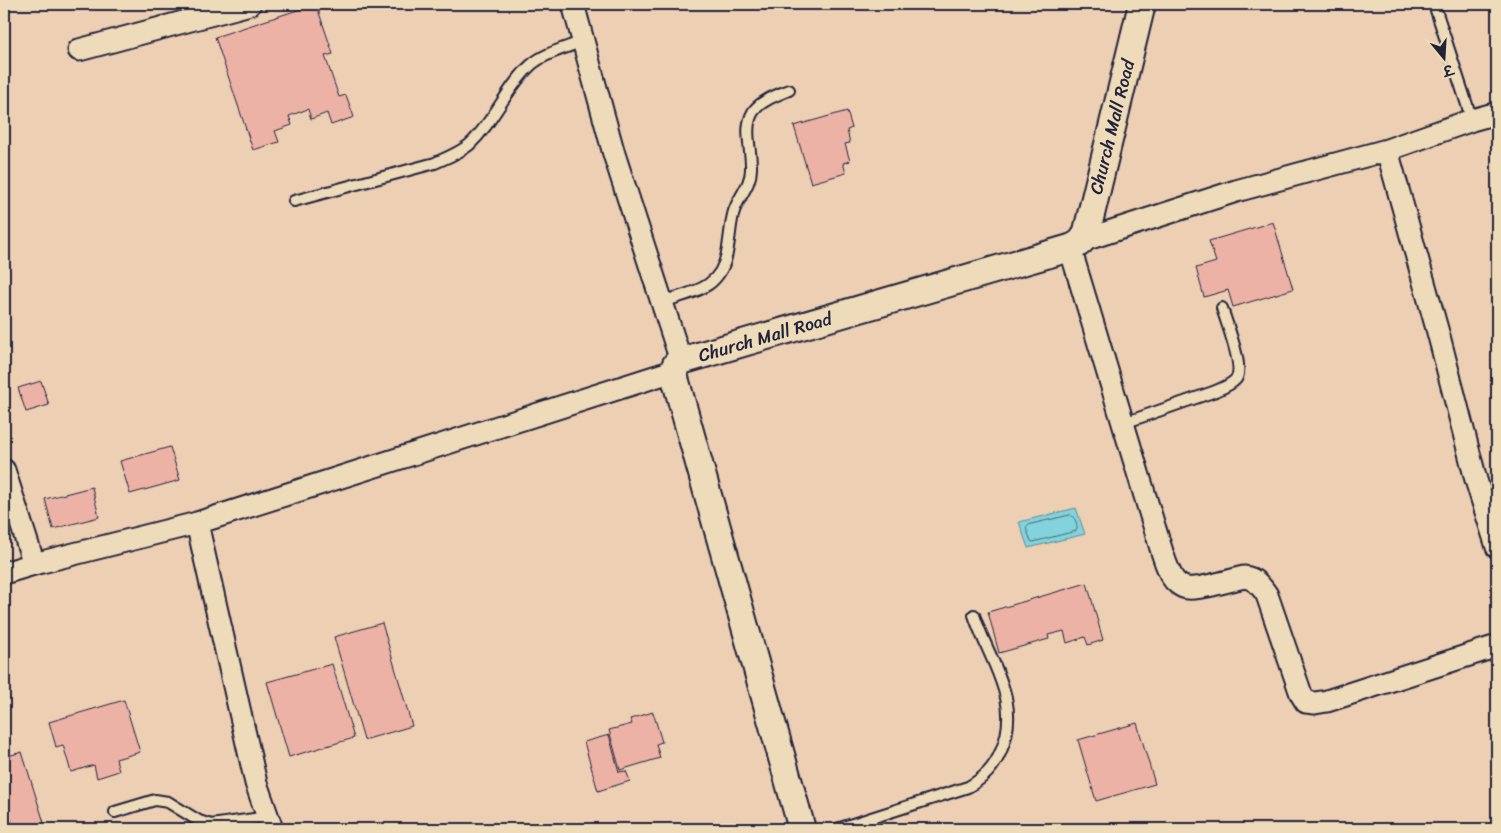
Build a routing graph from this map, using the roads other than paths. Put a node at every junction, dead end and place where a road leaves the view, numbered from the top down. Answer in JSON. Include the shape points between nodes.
{"nodes":[{"id":1,"x":250,"y":4,"type":"edge"},
{"id":2,"x":573,"y":4,"type":"edge"},
{"id":3,"x":1142,"y":4,"type":"edge"},
{"id":4,"x":1434,"y":4,"type":"edge"},
{"id":5,"x":583,"y":41,"type":"junction"},
{"id":6,"x":79,"y":50,"type":"dead end"},
{"id":7,"x":788,"y":90,"type":"dead end"},
{"id":8,"x":1497,"y":114,"type":"edge"},
{"id":9,"x":1472,"y":120,"type":"junction"},
{"id":10,"x":1387,"y":150,"type":"junction"},
{"id":11,"x":294,"y":201,"type":"dead end"},
{"id":12,"x":1077,"y":244,"type":"junction"},
{"id":13,"x":662,"y":302,"type":"junction"},
{"id":14,"x":1222,"y":308,"type":"dead end"},
{"id":15,"x":677,"y":366,"type":"junction"},
{"id":16,"x":1124,"y":422,"type":"junction"},
{"id":17,"x":4,"y":470,"type":"edge"},
{"id":18,"x":197,"y":523,"type":"junction"},
{"id":19,"x":1497,"y":547,"type":"edge"},
{"id":20,"x":34,"y":564,"type":"junction"},
{"id":21,"x":4,"y":574,"type":"edge"},
{"id":22,"x":974,"y":615,"type":"dead end"},
{"id":23,"x":1497,"y":646,"type":"edge"},
{"id":24,"x":115,"y":812,"type":"dead end"},
{"id":25,"x":270,"y":823,"type":"edge"},
{"id":26,"x":802,"y":829,"type":"edge"},
{"id":27,"x":837,"y":829,"type":"edge"}],
"edges":[{"from":1,"to":6,"type":"street"},
{"from":2,"to":5,"type":"street"},
{"from":3,"to":12,"type":"street","name":"Church Mall Road"},
{"from":4,"to":9,"type":"lane"},
{"from":5,"to":11,"type":"lane","via":[[532,64],[482,131],[468,146],[453,155],[435,163]]},
{"from":5,"to":13,"type":"street","via":[[614,154]]},
{"from":7,"to":13,"type":"lane","via":[[752,113],[748,124],[751,178],[734,213],[720,275],[701,289]]},
{"from":8,"to":9,"type":"street"},
{"from":9,"to":10,"type":"street"},
{"from":10,"to":12,"type":"street","via":[[1236,191]]},
{"from":10,"to":19,"type":"street"},
{"from":12,"to":15,"type":"street","name":"Church Mall Road"},
{"from":12,"to":16,"type":"street"},
{"from":13,"to":15,"type":"street"},
{"from":14,"to":16,"type":"lane","via":[[1238,363],[1239,373],[1235,380],[1212,392]]},
{"from":15,"to":18,"type":"street"},
{"from":15,"to":26,"type":"street"},
{"from":16,"to":23,"type":"street","via":[[1173,578],[1187,588],[1244,577],[1260,584],[1267,595],[1306,702],[1327,701]]},
{"from":17,"to":20,"type":"street"},
{"from":18,"to":20,"type":"street"},
{"from":18,"to":25,"type":"street","via":[[256,783]]},
{"from":20,"to":21,"type":"street"},
{"from":22,"to":27,"type":"lane","via":[[1008,705],[1006,740],[991,771],[968,787]]},
{"from":24,"to":25,"type":"lane","via":[[155,800],[168,802],[211,825]]}]}
